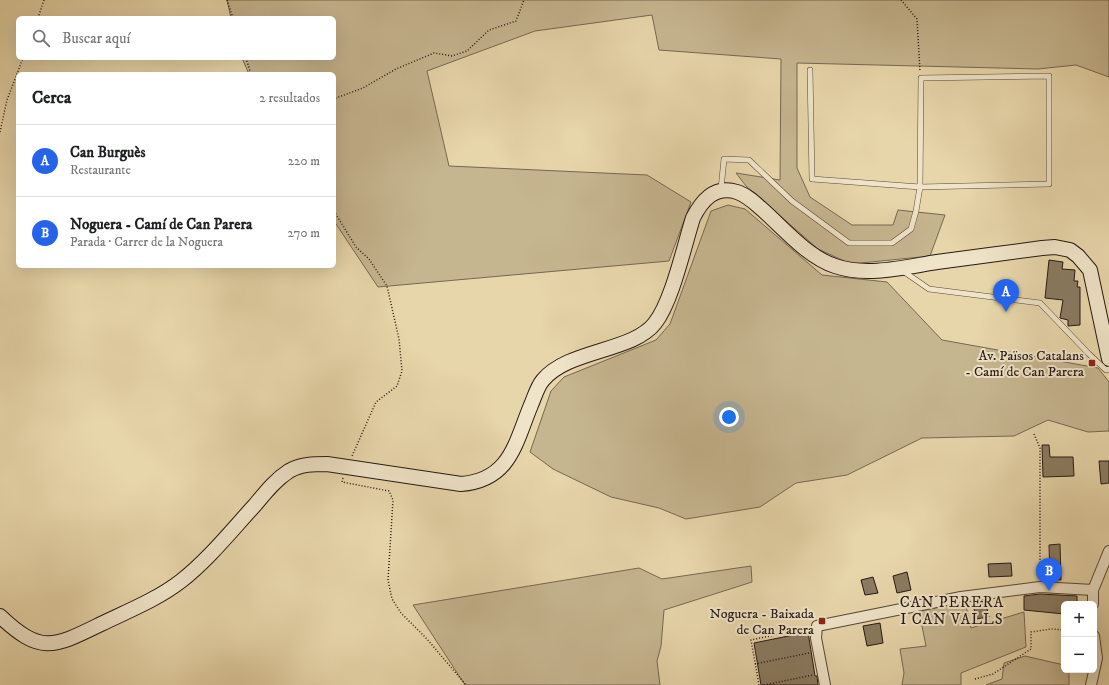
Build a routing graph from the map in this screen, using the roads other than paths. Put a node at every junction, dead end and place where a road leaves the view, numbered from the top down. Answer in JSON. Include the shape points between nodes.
{"nodes":[{"id":1,"x":810,"y":70,"type":"dead end"},
{"id":2,"x":920,"y":187,"type":"junction"},
{"id":3,"x":721,"y":190,"type":"junction"},
{"id":4,"x":899,"y":268,"type":"junction"},
{"id":5,"x":1109,"y":359,"type":"edge"},
{"id":6,"x":1109,"y":369,"type":"edge"},
{"id":7,"x":1109,"y":552,"type":"edge"},
{"id":8,"x":1093,"y":590,"type":"junction"},
{"id":9,"x":1092,"y":601,"type":"edge"},
{"id":10,"x":0,"y":616,"type":"edge"},
{"id":11,"x":1094,"y":637,"type":"edge"},
{"id":12,"x":825,"y":685,"type":"edge"},
{"id":13,"x":1091,"y":685,"type":"edge"}],
"edges":[{"from":1,"to":2,"type":"lane","via":[[812,179]]},
{"from":2,"to":2,"type":"lane","via":[[921,78],[1049,76],[1049,184]]},
{"from":2,"to":3,"type":"lane","via":[[911,229],[892,243],[849,243],[792,201],[749,160],[724,159]]},
{"from":3,"to":4,"type":"main road","via":[[738,192],[751,200],[821,260],[850,270]]},
{"from":3,"to":10,"type":"main road","via":[[711,194],[699,205],[663,310],[655,324],[636,337],[575,360],[550,374],[538,388],[508,459],[493,475],[474,483],[461,484],[347,467],[305,465],[289,471],[182,581],[154,598],[56,644],[40,643],[22,635]]},
{"from":4,"to":5,"type":"main road","via":[[1042,248],[1070,250],[1085,262],[1093,278]]},
{"from":4,"to":6,"type":"lane","via":[[929,289],[1040,303],[1089,354],[1106,370]]},
{"from":7,"to":8,"type":"street"},
{"from":8,"to":9,"type":"street"},
{"from":8,"to":12,"type":"street","via":[[1040,587],[961,597],[817,626],[816,638]]},
{"from":11,"to":13,"type":"street","via":[[1097,658]]}]}
